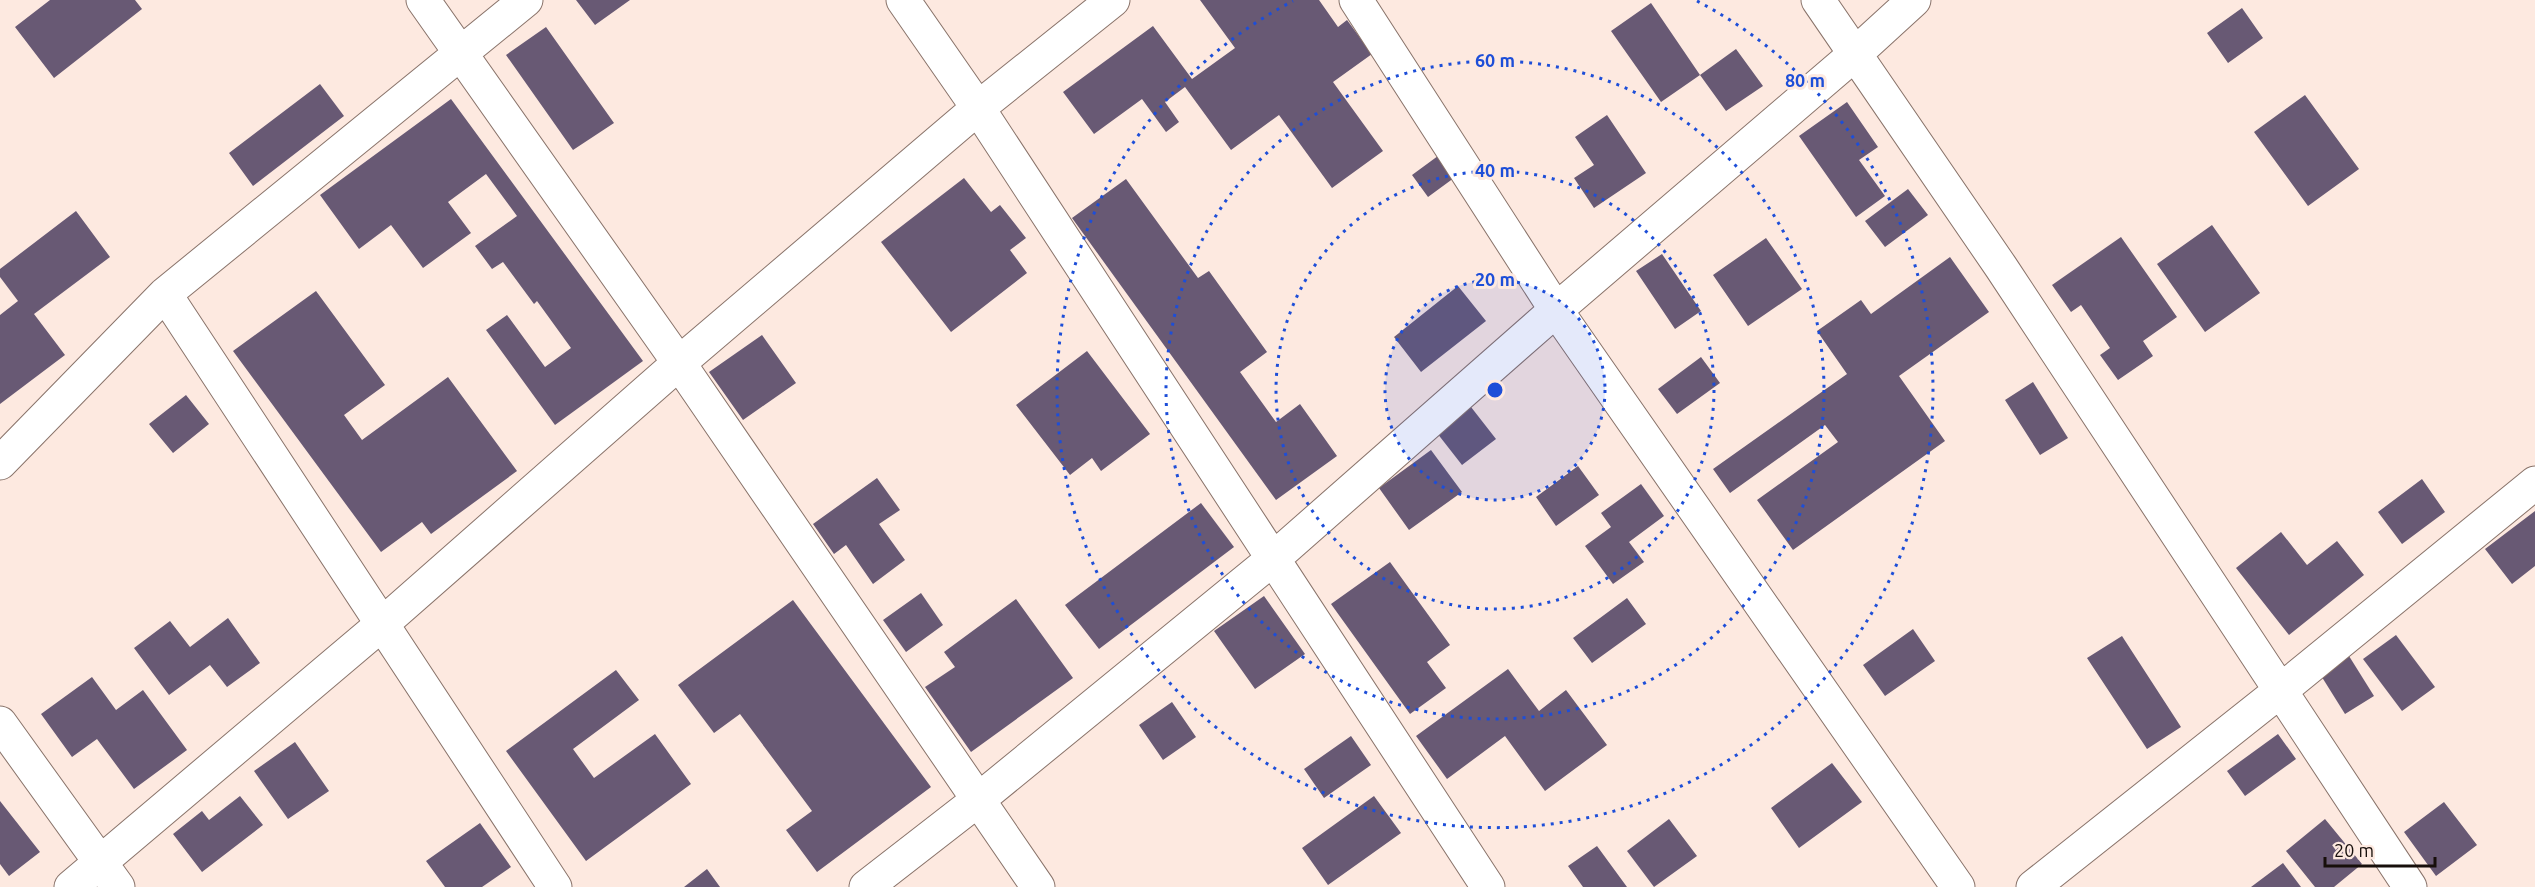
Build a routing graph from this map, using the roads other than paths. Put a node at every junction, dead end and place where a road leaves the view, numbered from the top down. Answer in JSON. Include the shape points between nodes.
{"nodes":[{"id":1,"x":423,"y":0,"type":"edge"},
{"id":2,"x":526,"y":0,"type":"edge"},
{"id":3,"x":903,"y":0,"type":"edge"},
{"id":4,"x":1113,"y":0,"type":"edge"},
{"id":5,"x":1356,"y":0,"type":"edge"},
{"id":6,"x":1818,"y":0,"type":"edge"},
{"id":7,"x":1914,"y":0,"type":"edge"},
{"id":8,"x":1855,"y":54,"type":"junction"},
{"id":9,"x":461,"y":55,"type":"junction"},
{"id":10,"x":978,"y":108,"type":"junction"},
{"id":11,"x":165,"y":294,"type":"junction"},
{"id":12,"x":1556,"y":310,"type":"junction"},
{"id":13,"x":679,"y":363,"type":"junction"},
{"id":14,"x":0,"y":463,"type":"edge"},
{"id":15,"x":2535,"y":483,"type":"edge"},
{"id":16,"x":1274,"y":558,"type":"junction"},
{"id":17,"x":381,"y":625,"type":"junction"},
{"id":18,"x":2280,"y":691,"type":"junction"},
{"id":19,"x":0,"y":723,"type":"edge"},
{"id":20,"x":978,"y":800,"type":"junction"},
{"id":21,"x":109,"y":874,"type":"edge"},
{"id":22,"x":1487,"y":886,"type":"edge"},
{"id":23,"x":71,"y":887,"type":"edge"},
{"id":24,"x":555,"y":887,"type":"edge"},
{"id":25,"x":866,"y":887,"type":"edge"},
{"id":26,"x":1038,"y":887,"type":"edge"},
{"id":27,"x":1958,"y":887,"type":"edge"},
{"id":28,"x":2033,"y":887,"type":"edge"},
{"id":29,"x":2410,"y":887,"type":"edge"}],
"edges":[{"from":1,"to":9,"type":"street"},
{"from":2,"to":9,"type":"street"},
{"from":3,"to":10,"type":"street"},
{"from":4,"to":10,"type":"street"},
{"from":5,"to":12,"type":"street"},
{"from":6,"to":8,"type":"street"},
{"from":7,"to":8,"type":"street"},
{"from":8,"to":12,"type":"street"},
{"from":8,"to":18,"type":"street","via":[[2008,276]]},
{"from":9,"to":11,"type":"street"},
{"from":9,"to":13,"type":"street"},
{"from":10,"to":13,"type":"street"},
{"from":10,"to":16,"type":"street"},
{"from":11,"to":14,"type":"street"},
{"from":11,"to":17,"type":"street"},
{"from":12,"to":16,"type":"street"},
{"from":12,"to":27,"type":"street"},
{"from":13,"to":17,"type":"street"},
{"from":13,"to":20,"type":"street"},
{"from":15,"to":18,"type":"street"},
{"from":16,"to":20,"type":"street"},
{"from":16,"to":22,"type":"street"},
{"from":17,"to":21,"type":"street"},
{"from":17,"to":24,"type":"street"},
{"from":18,"to":28,"type":"street"},
{"from":18,"to":29,"type":"street"},
{"from":19,"to":21,"type":"street"},
{"from":20,"to":25,"type":"street"},
{"from":20,"to":26,"type":"street"},
{"from":21,"to":23,"type":"street"}]}
